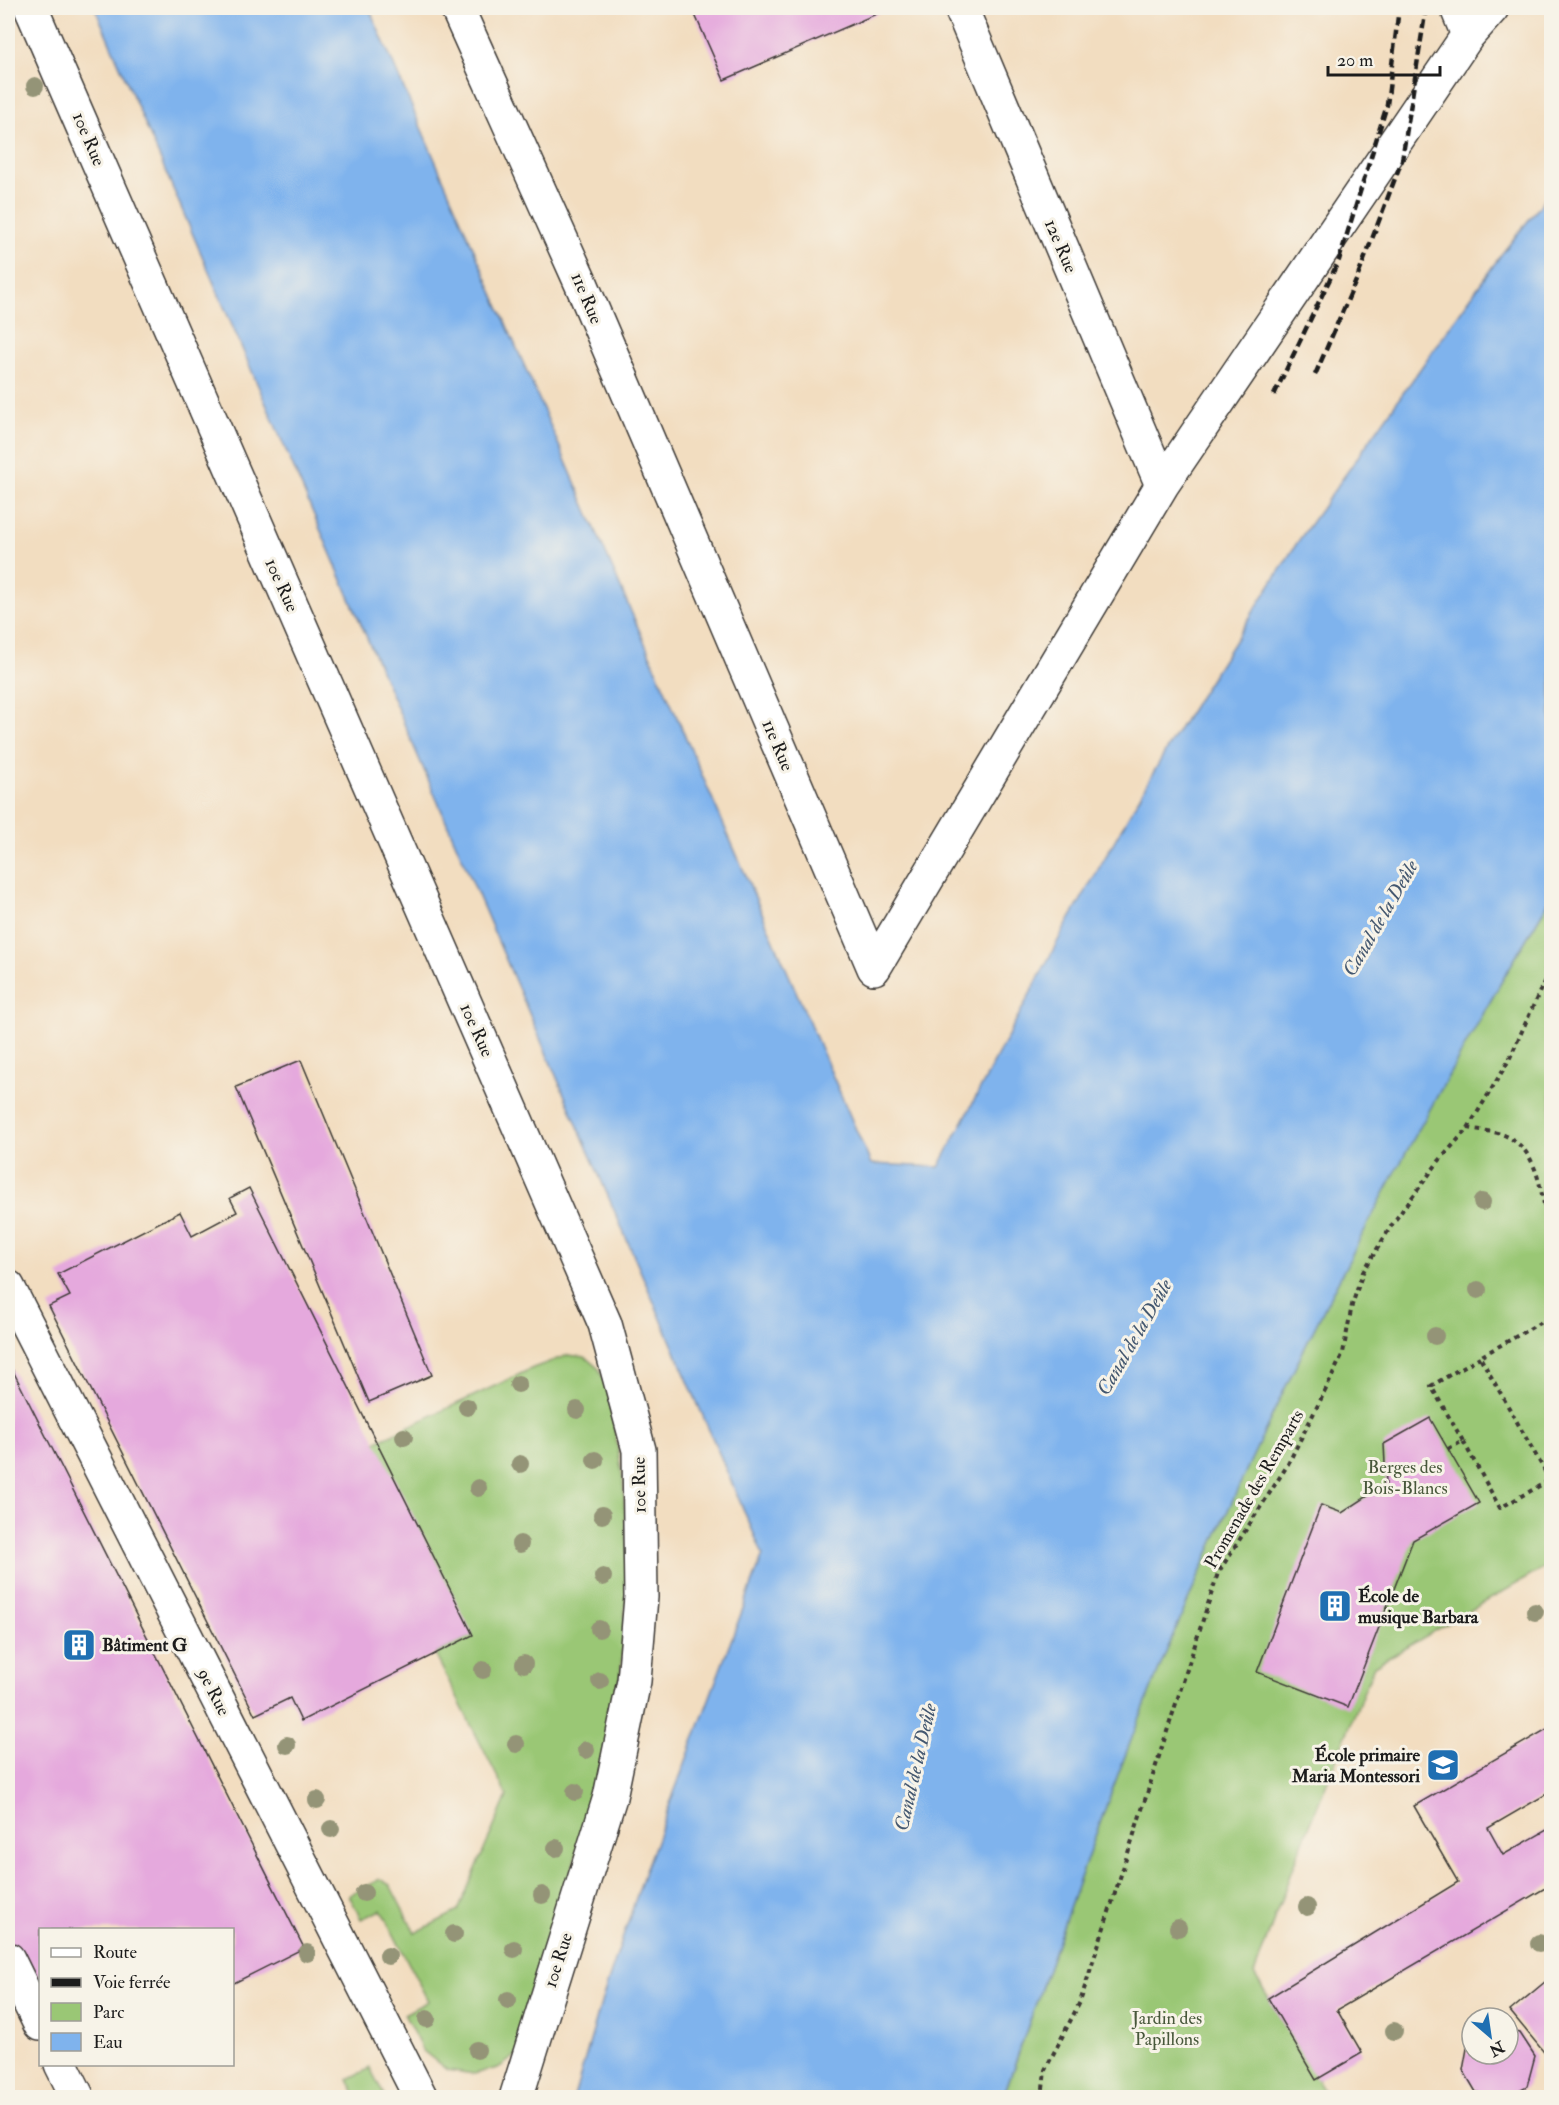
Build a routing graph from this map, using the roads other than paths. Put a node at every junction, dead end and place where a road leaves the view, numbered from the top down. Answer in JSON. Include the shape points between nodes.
{"nodes":[{"id":1,"x":31,"y":8,"type":"edge"},
{"id":2,"x":457,"y":8,"type":"edge"},
{"id":3,"x":961,"y":8,"type":"edge"},
{"id":4,"x":1492,"y":8,"type":"edge"},
{"id":5,"x":1463,"y":22,"type":"edge"},
{"id":6,"x":1162,"y":485,"type":"junction"},
{"id":7,"x":8,"y":1287,"type":"edge"},
{"id":8,"x":8,"y":1959,"type":"edge"},
{"id":9,"x":39,"y":2022,"type":"edge"},
{"id":10,"x":62,"y":2066,"type":"edge"},
{"id":11,"x":78,"y":2097,"type":"edge"},
{"id":12,"x":420,"y":2097,"type":"edge"},
{"id":13,"x":516,"y":2097,"type":"edge"}],
"edges":[{"from":1,"to":13,"type":"lane","name":"10e Rue","via":[[605,1324],[639,1450],[641,1597],[634,1681],[610,1797]]},
{"from":2,"to":6,"type":"lane","name":"11e Rue","via":[[581,283],[874,968]]},
{"from":3,"to":6,"type":"lane","name":"12e Rue"},
{"from":4,"to":5,"type":"lane"},
{"from":5,"to":6,"type":"lane"},
{"from":7,"to":12,"type":"lane","name":"9e Rue"},
{"from":8,"to":9,"type":"lane"},
{"from":10,"to":11,"type":"lane"}]}
